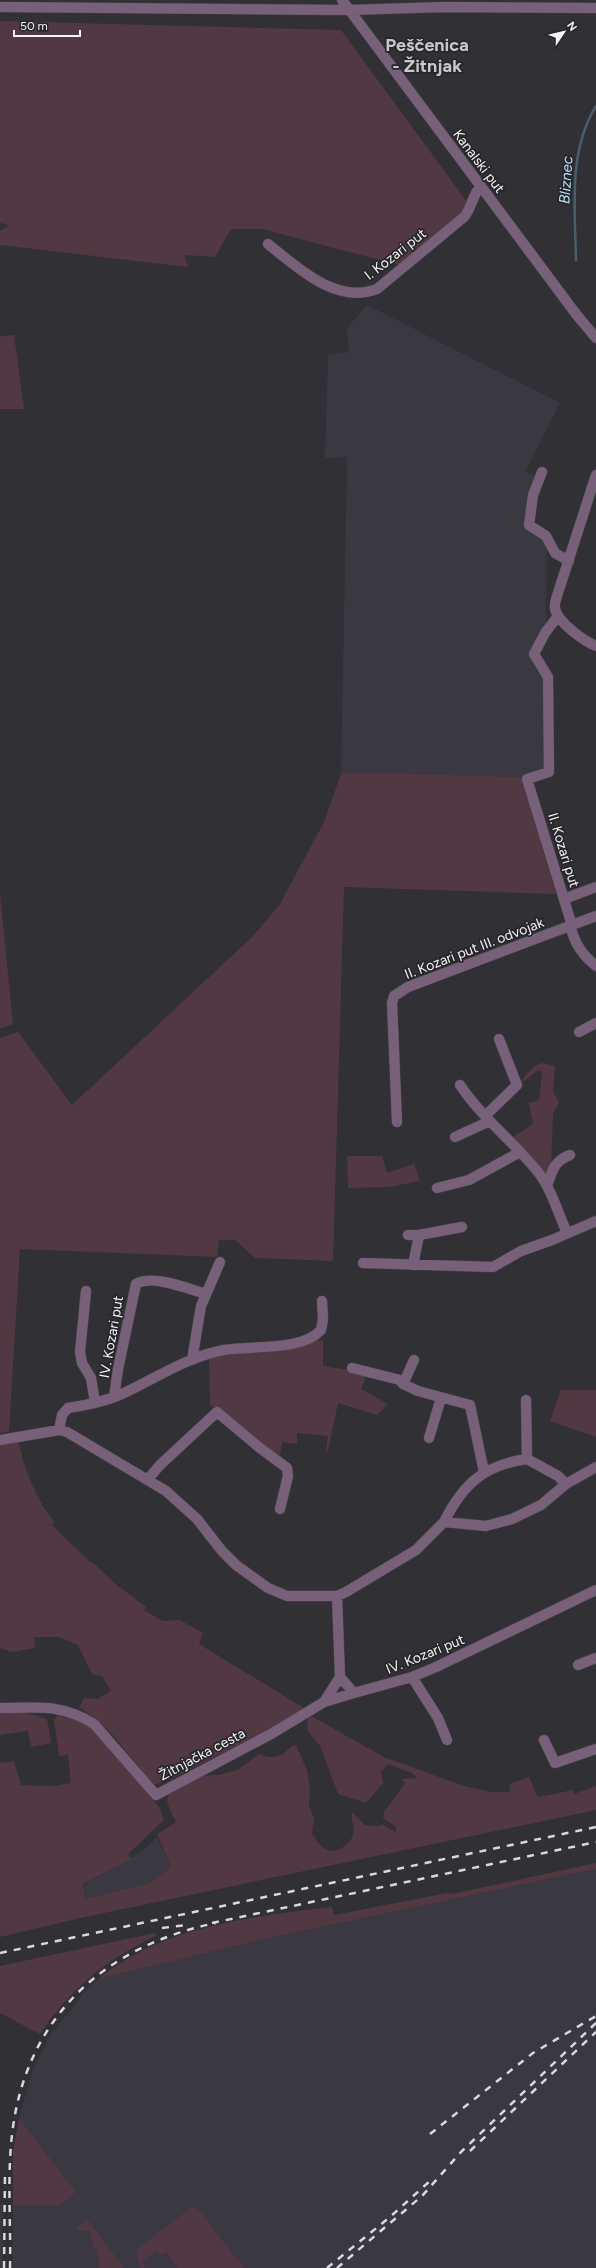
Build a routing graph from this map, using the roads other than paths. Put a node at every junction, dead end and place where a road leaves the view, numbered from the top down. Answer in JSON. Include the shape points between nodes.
{"nodes":[{"id":1,"x":342,"y":0,"type":"edge"},
{"id":2,"x":0,"y":7,"type":"edge"},
{"id":3,"x":596,"y":8,"type":"edge"},
{"id":4,"x":349,"y":10,"type":"junction"},
{"id":5,"x":481,"y":186,"type":"junction"},
{"id":6,"x":268,"y":244,"type":"dead end"},
{"id":7,"x":596,"y":338,"type":"edge"},
{"id":8,"x":542,"y":472,"type":"dead end"},
{"id":9,"x":596,"y":475,"type":"edge"},
{"id":10,"x":569,"y":561,"type":"junction"},
{"id":11,"x":558,"y":616,"type":"junction"},
{"id":12,"x":596,"y":646,"type":"edge"},
{"id":13,"x":596,"y":887,"type":"edge"},
{"id":14,"x":564,"y":899,"type":"junction"},
{"id":15,"x":596,"y":916,"type":"edge"},
{"id":16,"x":570,"y":926,"type":"junction"},
{"id":17,"x":596,"y":966,"type":"edge"},
{"id":18,"x":596,"y":1023,"type":"edge"},
{"id":19,"x":579,"y":1032,"type":"dead end"},
{"id":20,"x":499,"y":1039,"type":"dead end"},
{"id":21,"x":460,"y":1086,"type":"dead end"},
{"id":22,"x":488,"y":1118,"type":"junction"},
{"id":23,"x":397,"y":1122,"type":"dead end"},
{"id":24,"x":455,"y":1137,"type":"dead end"},
{"id":25,"x":520,"y":1152,"type":"junction"},
{"id":26,"x":570,"y":1155,"type":"dead end"},
{"id":27,"x":547,"y":1186,"type":"junction"},
{"id":28,"x":437,"y":1188,"type":"dead end"},
{"id":29,"x":596,"y":1221,"type":"edge"},
{"id":30,"x":462,"y":1226,"type":"dead end"},
{"id":31,"x":567,"y":1233,"type":"junction"},
{"id":32,"x":408,"y":1234,"type":"dead end"},
{"id":33,"x":419,"y":1235,"type":"junction"},
{"id":34,"x":220,"y":1262,"type":"dead end"},
{"id":35,"x":362,"y":1263,"type":"dead end"},
{"id":36,"x":413,"y":1265,"type":"junction"},
{"id":37,"x":86,"y":1291,"type":"dead end"},
{"id":38,"x":206,"y":1294,"type":"junction"},
{"id":39,"x":322,"y":1301,"type":"dead end"},
{"id":40,"x":192,"y":1360,"type":"junction"},
{"id":41,"x":414,"y":1360,"type":"dead end"},
{"id":42,"x":352,"y":1368,"type":"dead end"},
{"id":43,"x":403,"y":1384,"type":"junction"},
{"id":44,"x":114,"y":1397,"type":"junction"},
{"id":45,"x":441,"y":1398,"type":"junction"},
{"id":46,"x":526,"y":1400,"type":"dead end"},
{"id":47,"x":95,"y":1402,"type":"junction"},
{"id":48,"x":59,"y":1430,"type":"junction"},
{"id":49,"x":428,"y":1438,"type":"dead end"},
{"id":50,"x":0,"y":1440,"type":"edge"},
{"id":51,"x":527,"y":1459,"type":"junction"},
{"id":52,"x":596,"y":1466,"type":"edge"},
{"id":53,"x":484,"y":1472,"type":"junction"},
{"id":54,"x":148,"y":1479,"type":"junction"},
{"id":55,"x":566,"y":1484,"type":"junction"},
{"id":56,"x":280,"y":1509,"type":"dead end"},
{"id":57,"x":444,"y":1522,"type":"junction"},
{"id":58,"x":596,"y":1590,"type":"edge"},
{"id":59,"x":336,"y":1596,"type":"junction"},
{"id":60,"x":596,"y":1658,"type":"edge"},
{"id":61,"x":578,"y":1665,"type":"dead end"},
{"id":62,"x":340,"y":1677,"type":"junction"},
{"id":63,"x":412,"y":1677,"type":"junction"},
{"id":64,"x":354,"y":1693,"type":"junction"},
{"id":65,"x":324,"y":1702,"type":"junction"},
{"id":66,"x":0,"y":1708,"type":"edge"},
{"id":67,"x":447,"y":1740,"type":"dead end"},
{"id":68,"x":544,"y":1740,"type":"dead end"},
{"id":69,"x":596,"y":1749,"type":"edge"}],
"edges":[{"from":1,"to":4,"type":"street","name":"Kanalski put"},
{"from":2,"to":4,"type":"street"},
{"from":3,"to":4,"type":"street","via":[[446,7]]},
{"from":4,"to":5,"type":"street","name":"Kanalski put"},
{"from":5,"to":6,"type":"street","name":"I. Kozari put","via":[[475,192],[469,211],[464,217],[376,289],[366,293],[340,291],[324,284],[298,268]]},
{"from":5,"to":7,"type":"street","name":"Kanalski put"},
{"from":8,"to":10,"type":"street","via":[[533,495],[529,525],[546,536],[555,553]]},
{"from":9,"to":10,"type":"street"},
{"from":10,"to":11,"type":"street","via":[[557,596],[555,608]]},
{"from":11,"to":12,"type":"street","via":[[577,636]]},
{"from":11,"to":14,"type":"street","name":"II. Kozari put","via":[[534,654],[548,677],[549,772],[527,779]]},
{"from":13,"to":14,"type":"street"},
{"from":14,"to":16,"type":"street","name":"II. Kozari put"},
{"from":15,"to":16,"type":"street"},
{"from":16,"to":17,"type":"street","name":"II. Kozari put","via":[[582,952]]},
{"from":16,"to":23,"type":"street","name":"II. Kozari put III. odvojak","via":[[408,987],[394,996],[392,1003]]},
{"from":18,"to":19,"type":"street"},
{"from":20,"to":22,"type":"street","via":[[517,1085]]},
{"from":21,"to":22,"type":"street"},
{"from":22,"to":24,"type":"street"},
{"from":22,"to":25,"type":"street"},
{"from":25,"to":27,"type":"street","via":[[539,1172]]},
{"from":25,"to":28,"type":"street","via":[[468,1180]]},
{"from":26,"to":27,"type":"street","via":[[554,1165]]},
{"from":27,"to":31,"type":"street"},
{"from":29,"to":31,"type":"street"},
{"from":30,"to":33,"type":"street"},
{"from":31,"to":36,"type":"street","via":[[521,1251],[493,1267]]},
{"from":32,"to":33,"type":"street"},
{"from":33,"to":36,"type":"street"},
{"from":34,"to":38,"type":"street"},
{"from":35,"to":36,"type":"street"},
{"from":37,"to":47,"type":"street","name":"IV. Kozari put","via":[[80,1352],[82,1363],[91,1378]]},
{"from":38,"to":40,"type":"street","via":[[201,1306]]},
{"from":38,"to":44,"type":"street","name":"IV. Kozari put","via":[[171,1283],[140,1281],[136,1284]]},
{"from":39,"to":40,"type":"street","name":"IV. Kozari put","via":[[321,1330],[308,1339],[276,1346],[224,1350]]},
{"from":40,"to":44,"type":"street","name":"IV. Kozari put"},
{"from":41,"to":43,"type":"street"},
{"from":42,"to":43,"type":"street","via":[[400,1380]]},
{"from":43,"to":45,"type":"street"},
{"from":44,"to":47,"type":"street","name":"IV. Kozari put"},
{"from":45,"to":49,"type":"street"},
{"from":45,"to":53,"type":"street","via":[[470,1406]]},
{"from":46,"to":51,"type":"street"},
{"from":47,"to":48,"type":"street","name":"IV. Kozari put","via":[[65,1411]]},
{"from":48,"to":50,"type":"street"},
{"from":48,"to":54,"type":"street","via":[[68,1432]]},
{"from":51,"to":53,"type":"street","via":[[499,1465]]},
{"from":51,"to":55,"type":"street","via":[[558,1476]]},
{"from":52,"to":55,"type":"street"},
{"from":53,"to":57,"type":"street","via":[[471,1481],[455,1500]]},
{"from":54,"to":56,"type":"street","via":[[217,1412],[288,1468]]},
{"from":54,"to":59,"type":"street","via":[[182,1504],[236,1565],[268,1588],[294,1597]]},
{"from":55,"to":57,"type":"street","via":[[541,1505],[498,1524],[486,1526]]},
{"from":57,"to":59,"type":"street","via":[[416,1550]]},
{"from":58,"to":63,"type":"street","name":"IV. Kozari put"},
{"from":59,"to":62,"type":"street"},
{"from":60,"to":61,"type":"street"},
{"from":62,"to":64,"type":"street"},
{"from":62,"to":65,"type":"street"},
{"from":63,"to":64,"type":"street","name":"IV. Kozari put"},
{"from":63,"to":67,"type":"street","via":[[438,1718]]},
{"from":64,"to":65,"type":"street","name":"IV. Kozari put"},
{"from":65,"to":66,"type":"street","name":"Žitnjačka cesta","via":[[271,1734],[156,1795],[94,1724],[81,1716],[69,1710],[51,1708]]},
{"from":68,"to":69,"type":"street","via":[[555,1763]]}]}
